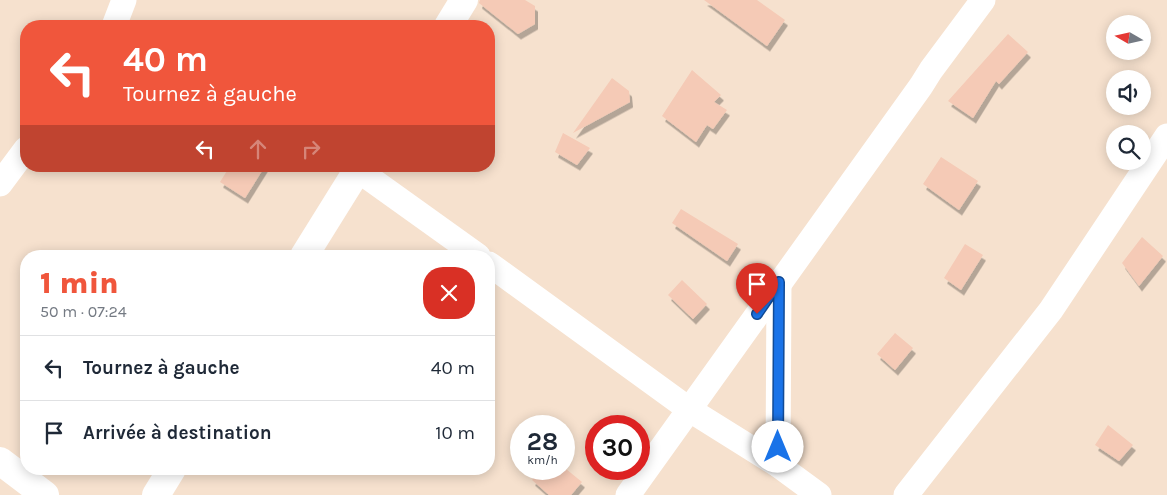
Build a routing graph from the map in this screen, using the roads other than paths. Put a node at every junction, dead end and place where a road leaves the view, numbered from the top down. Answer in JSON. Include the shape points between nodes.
{"nodes":[{"id":1,"x":124,"y":0,"type":"edge"},
{"id":2,"x":464,"y":0,"type":"edge"},
{"id":3,"x":983,"y":0,"type":"edge"},
{"id":4,"x":117,"y":20,"type":"edge"},
{"id":5,"x":452,"y":20,"type":"edge"},
{"id":6,"x":1167,"y":136,"type":"edge"},
{"id":7,"x":20,"y":157,"type":"edge"},
{"id":8,"x":356,"y":172,"type":"edge"},
{"id":9,"x":364,"y":172,"type":"edge"},
{"id":10,"x":0,"y":184,"type":"edge"},
{"id":11,"x":308,"y":250,"type":"edge"},
{"id":12,"x":470,"y":250,"type":"edge"},
{"id":13,"x":495,"y":268,"type":"edge"},
{"id":14,"x":779,"y":282,"type":"junction"},
{"id":15,"x":690,"y":410,"type":"junction"},
{"id":16,"x":0,"y":461,"type":"edge"},
{"id":17,"x":778,"y":465,"type":"junction"},
{"id":18,"x":168,"y":475,"type":"edge"},
{"id":19,"x":45,"y":495,"type":"edge"},
{"id":20,"x":156,"y":495,"type":"edge"},
{"id":21,"x":628,"y":495,"type":"edge"},
{"id":22,"x":818,"y":495,"type":"edge"},
{"id":23,"x":906,"y":495,"type":"edge"}],
"edges":[{"from":1,"to":4,"type":"street"},
{"from":2,"to":5,"type":"main road"},
{"from":3,"to":14,"type":"street"},
{"from":6,"to":23,"type":"street","via":[[1051,310]]},
{"from":7,"to":10,"type":"street"},
{"from":8,"to":11,"type":"main road"},
{"from":9,"to":12,"type":"street"},
{"from":13,"to":15,"type":"street"},
{"from":14,"to":15,"type":"street"},
{"from":14,"to":17,"type":"street"},
{"from":15,"to":17,"type":"street"},
{"from":15,"to":21,"type":"street"},
{"from":16,"to":19,"type":"main road"},
{"from":17,"to":22,"type":"street"},
{"from":18,"to":20,"type":"main road"}]}
